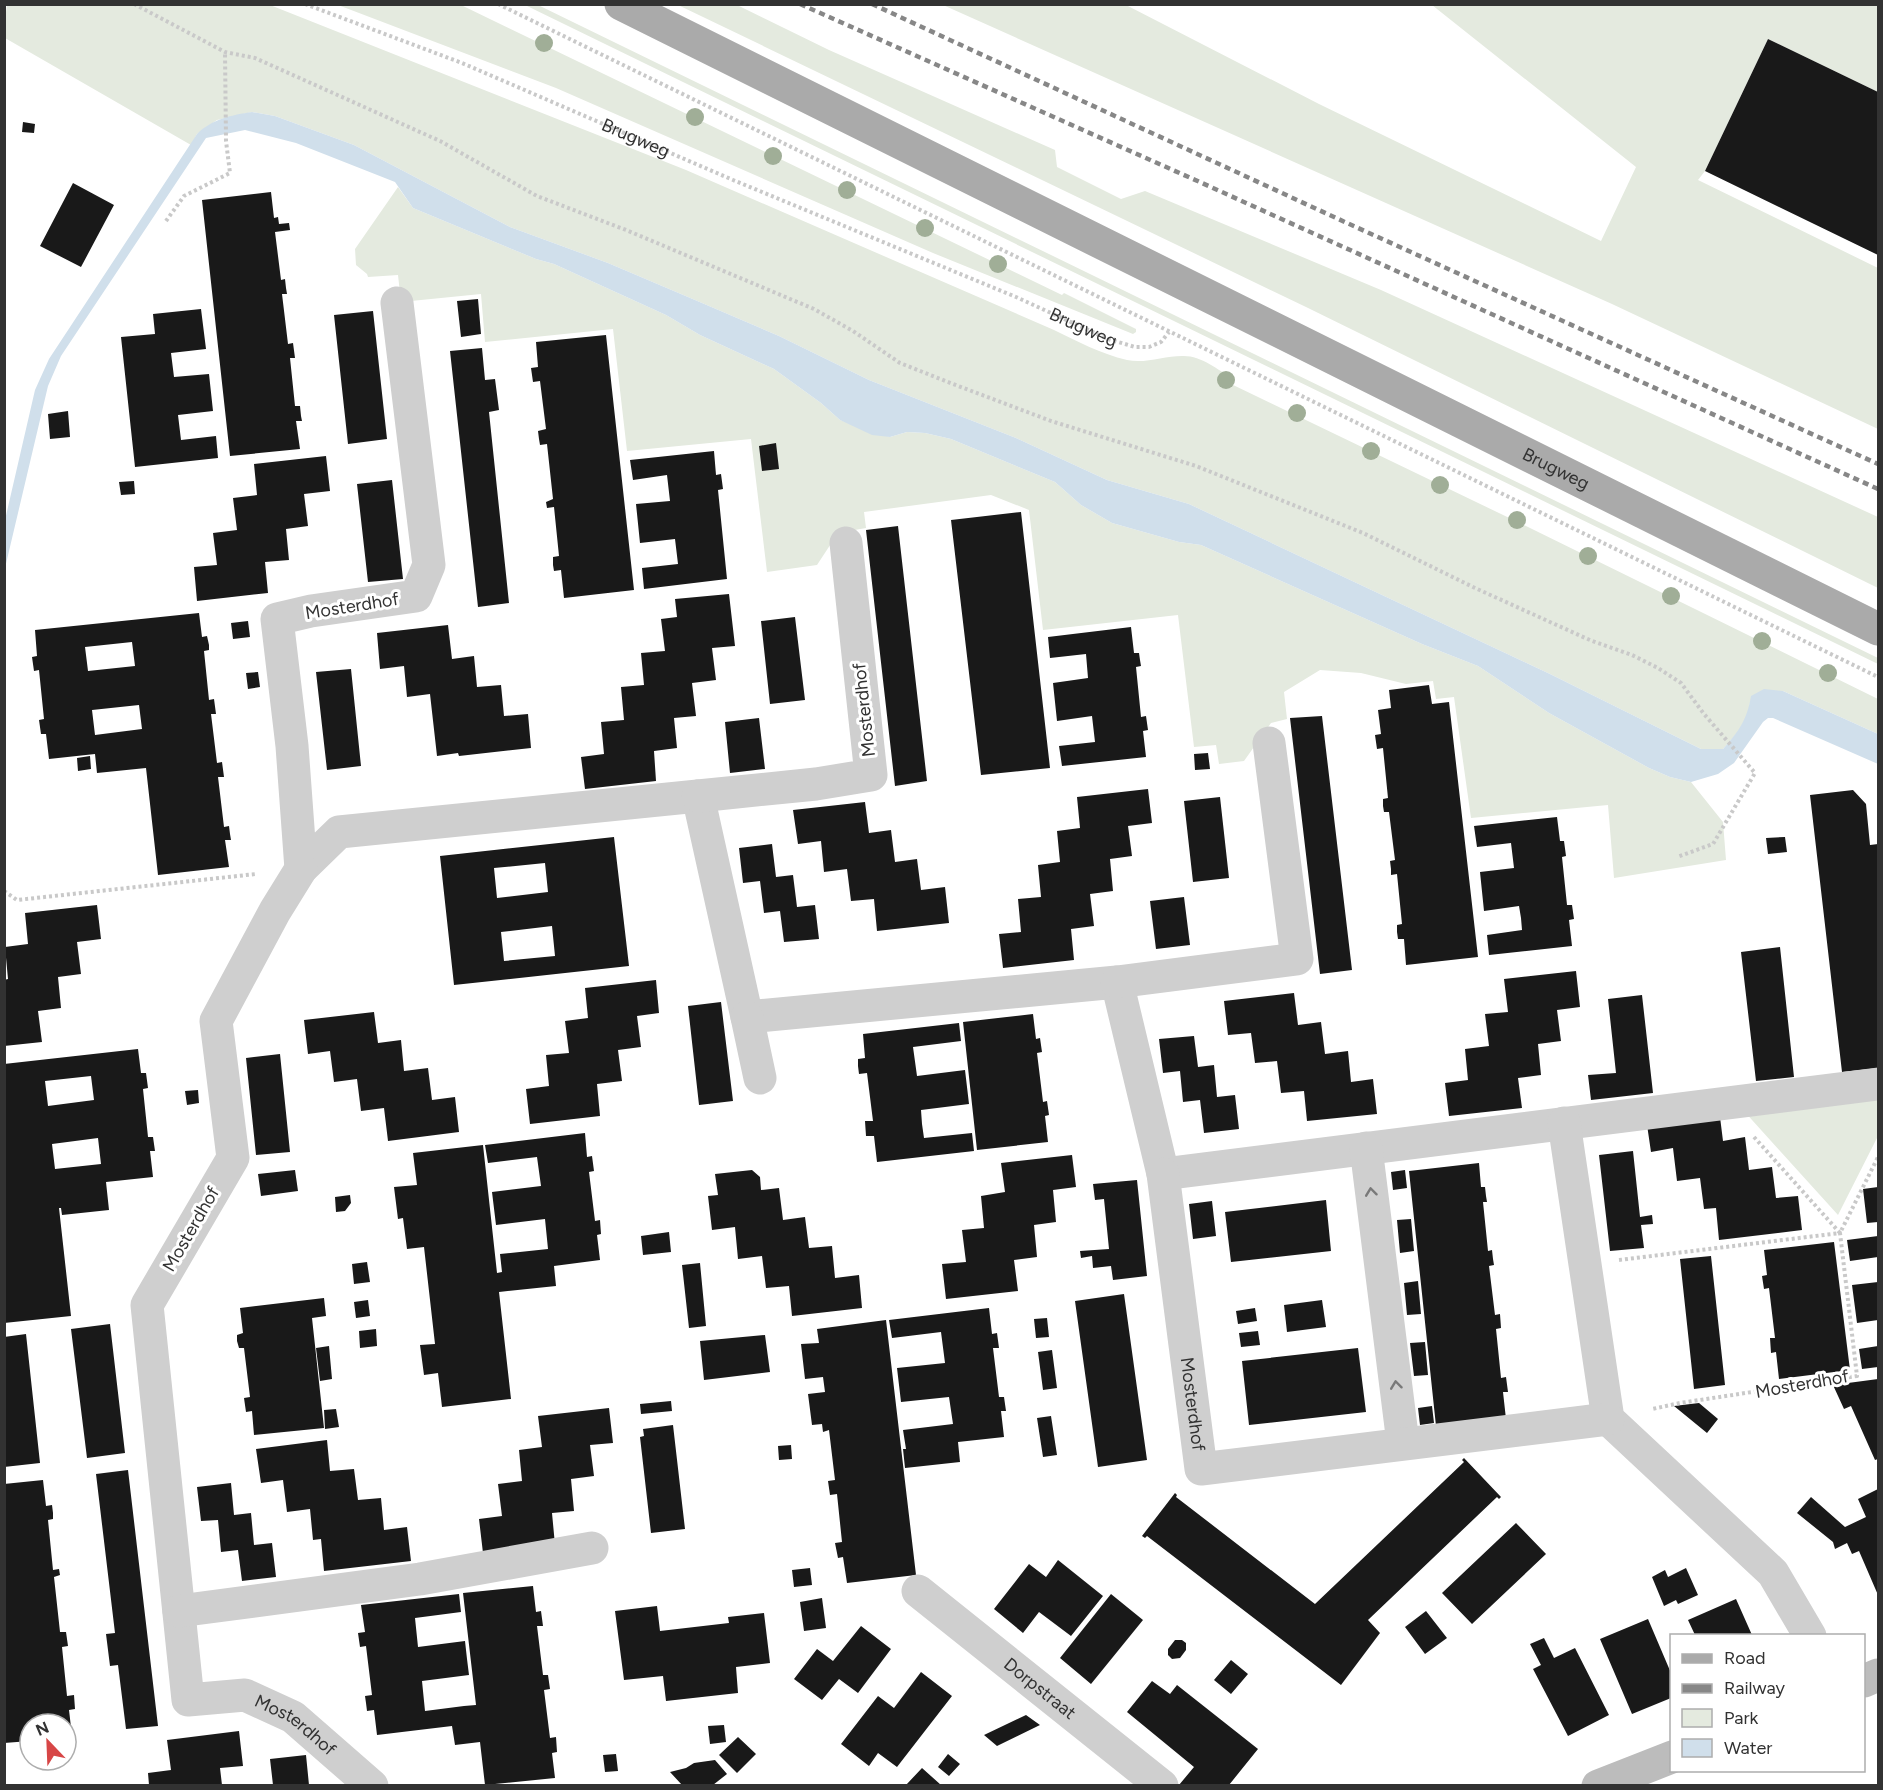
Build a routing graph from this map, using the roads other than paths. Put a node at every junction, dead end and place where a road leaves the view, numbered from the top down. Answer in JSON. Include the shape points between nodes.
{"nodes":[{"id":1,"x":621,"y":4,"type":"edge"},
{"id":2,"x":397,"y":303,"type":"dead end"},
{"id":3,"x":846,"y":543,"type":"dead end"},
{"id":4,"x":1878,"y":629,"type":"edge"},
{"id":5,"x":1269,"y":743,"type":"dead end"},
{"id":6,"x":698,"y":796,"type":"junction"},
{"id":7,"x":302,"y":869,"type":"junction"},
{"id":8,"x":1117,"y":982,"type":"junction"},
{"id":9,"x":747,"y":1017,"type":"junction"},
{"id":10,"x":760,"y":1078,"type":"dead end"},
{"id":11,"x":1878,"y":1083,"type":"edge"},
{"id":12,"x":1564,"y":1123,"type":"junction"},
{"id":13,"x":1366,"y":1148,"type":"junction"},
{"id":14,"x":1163,"y":1174,"type":"junction"},
{"id":15,"x":1608,"y":1419,"type":"junction"},
{"id":16,"x":1403,"y":1443,"type":"junction"},
{"id":17,"x":592,"y":1548,"type":"dead end"},
{"id":18,"x":918,"y":1591,"type":"dead end"},
{"id":19,"x":179,"y":1611,"type":"junction"},
{"id":20,"x":1809,"y":1634,"type":"edge"},
{"id":21,"x":1670,"y":1757,"type":"edge"},
{"id":22,"x":372,"y":1785,"type":"edge"},
{"id":23,"x":1161,"y":1785,"type":"edge"},
{"id":24,"x":1598,"y":1785,"type":"edge"}],
"edges":[{"from":1,"to":4,"type":"main road","name":"Brugweg"},
{"from":2,"to":7,"type":"street","name":"Mosterdhof","via":[[429,565],[416,596],[310,611],[277,620]]},
{"from":3,"to":6,"type":"street","name":"Mosterdhof","via":[[872,775]]},
{"from":5,"to":8,"type":"street","via":[[1297,959]]},
{"from":6,"to":7,"type":"street","name":"Mosterdhof","via":[[339,832]]},
{"from":6,"to":9,"type":"street"},
{"from":7,"to":19,"type":"street","name":"Mosterdhof","via":[[216,1021],[233,1158],[147,1305]]},
{"from":8,"to":9,"type":"street"},
{"from":8,"to":14,"type":"street","name":"Mosterdhof"},
{"from":9,"to":10,"type":"street"},
{"from":11,"to":12,"type":"street"},
{"from":12,"to":13,"type":"street"},
{"from":12,"to":15,"type":"street"},
{"from":13,"to":14,"type":"street"},
{"from":16,"to":13,"type":"street","one_way":true},
{"from":14,"to":16,"type":"street","name":"Mosterdhof","via":[[1201,1469]]},
{"from":15,"to":16,"type":"street","name":"Mosterdhof"},
{"from":15,"to":20,"type":"street","via":[[1773,1574]]},
{"from":17,"to":19,"type":"street","via":[[420,1579]]},
{"from":18,"to":23,"type":"street","name":"Dorpstraat"},
{"from":19,"to":22,"type":"street","name":"Mosterdhof","via":[[188,1700],[245,1695],[293,1717]]},
{"from":21,"to":24,"type":"street"}]}
